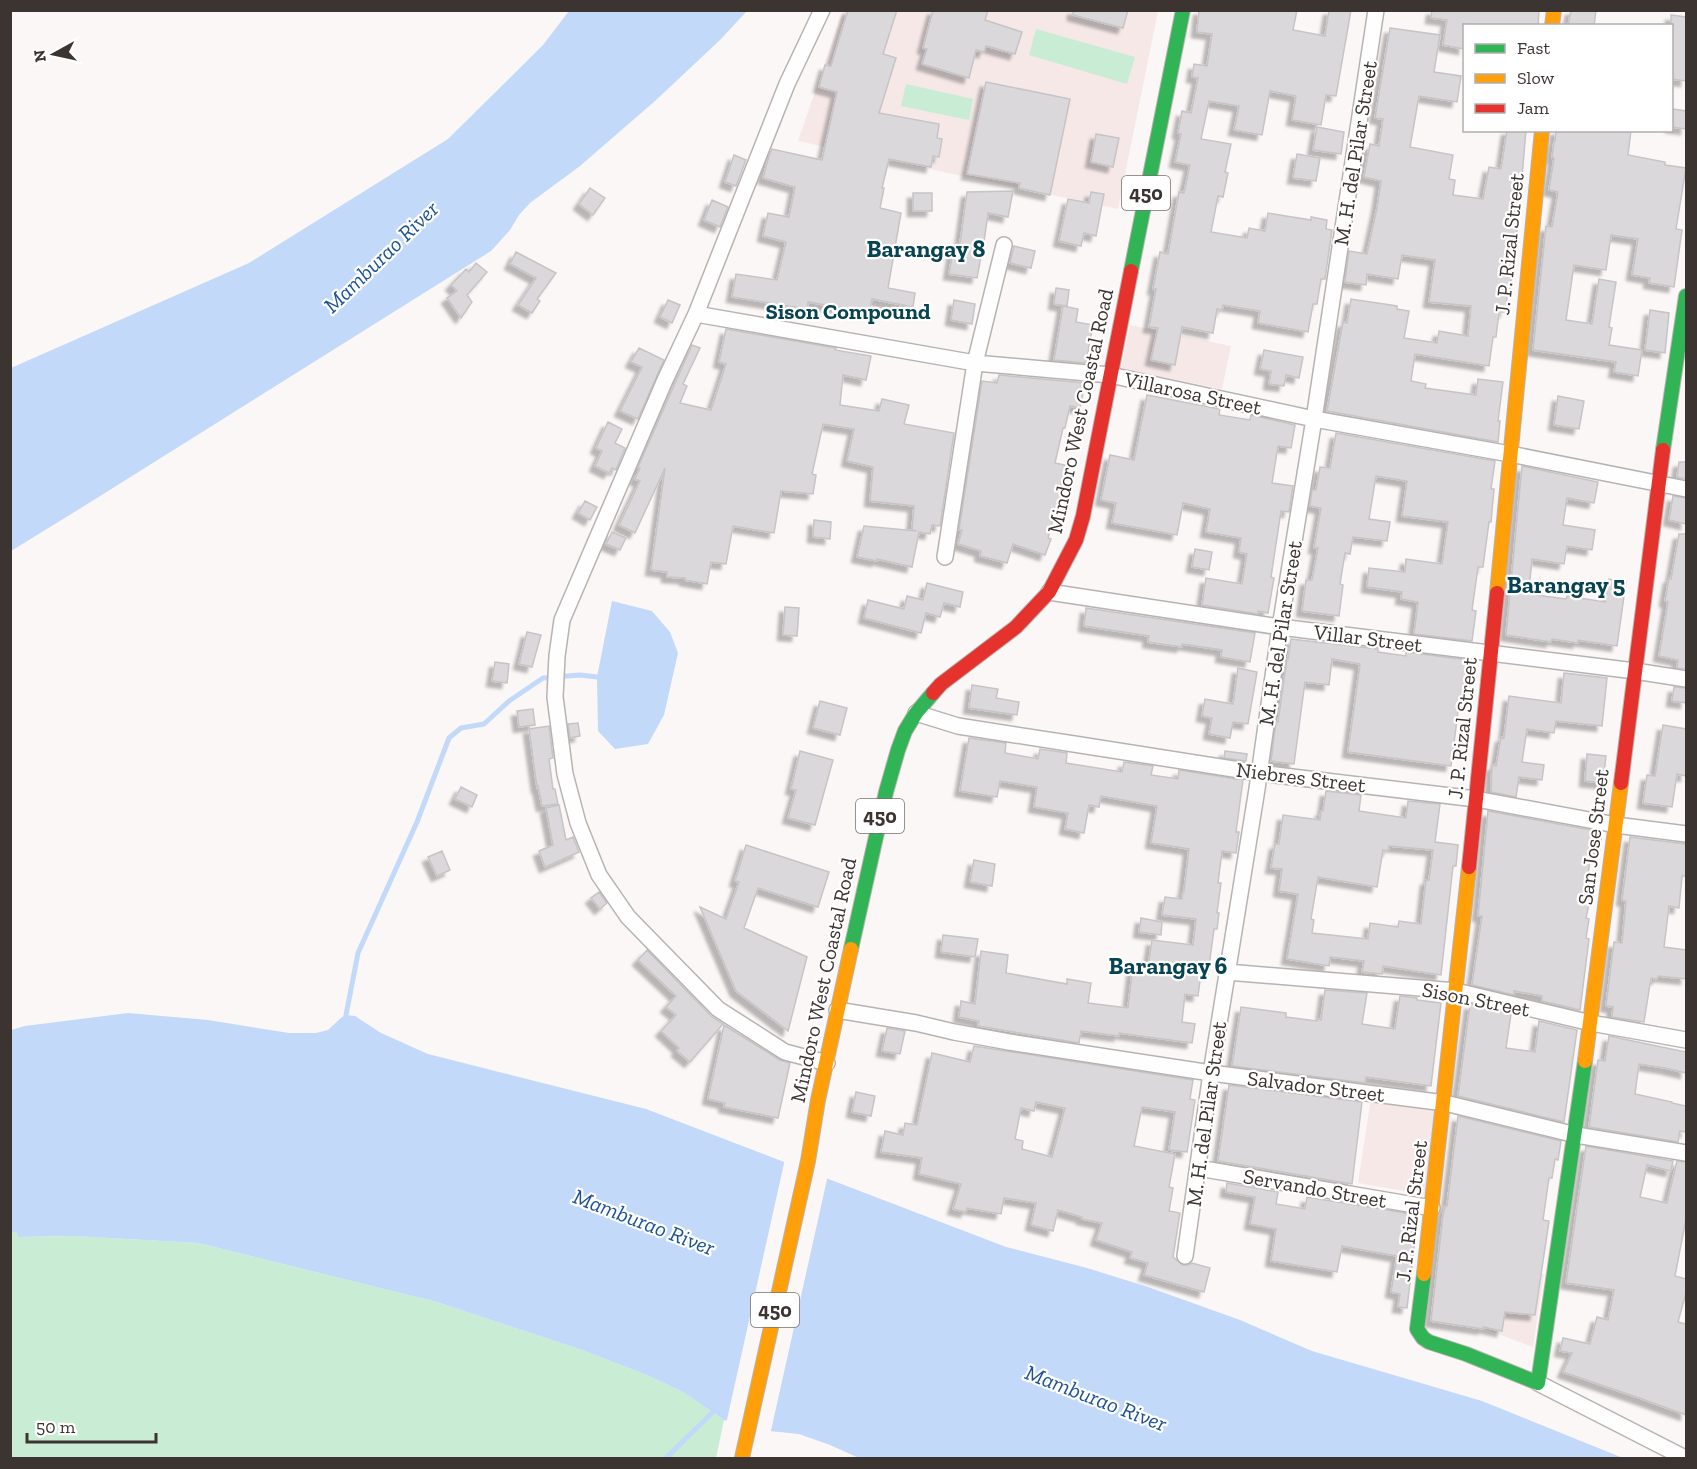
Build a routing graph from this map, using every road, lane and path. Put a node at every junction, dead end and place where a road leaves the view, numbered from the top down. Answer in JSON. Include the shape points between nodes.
{"nodes":[{"id":1,"x":822,"y":10,"type":"edge"},
{"id":2,"x":1183,"y":10,"type":"edge"},
{"id":3,"x":1376,"y":10,"type":"edge"},
{"id":4,"x":1542,"y":132,"type":"edge"},
{"id":5,"x":1004,"y":245,"type":"dead end"},
{"id":6,"x":1686,"y":296,"type":"edge"},
{"id":7,"x":696,"y":314,"type":"junction"},
{"id":8,"x":975,"y":363,"type":"junction"},
{"id":9,"x":1110,"y":375,"type":"junction"},
{"id":10,"x":1314,"y":419,"type":"junction"},
{"id":11,"x":1510,"y":454,"type":"junction"},
{"id":12,"x":1658,"y":483,"type":"junction"},
{"id":13,"x":1686,"y":489,"type":"edge"},
{"id":14,"x":945,"y":557,"type":"dead end"},
{"id":15,"x":1049,"y":592,"type":"junction"},
{"id":16,"x":1280,"y":627,"type":"junction"},
{"id":17,"x":1491,"y":653,"type":"junction"},
{"id":18,"x":1635,"y":671,"type":"junction"},
{"id":19,"x":1686,"y":679,"type":"edge"},
{"id":20,"x":916,"y":713,"type":"junction"},
{"id":21,"x":1259,"y":773,"type":"junction"},
{"id":22,"x":1476,"y":799,"type":"junction"},
{"id":23,"x":1616,"y":825,"type":"junction"},
{"id":24,"x":1686,"y":834,"type":"edge"},
{"id":25,"x":1227,"y":972,"type":"junction"},
{"id":26,"x":1456,"y":991,"type":"junction"},
{"id":27,"x":837,"y":1010,"type":"junction"},
{"id":28,"x":1591,"y":1023,"type":"junction"},
{"id":29,"x":1686,"y":1040,"type":"edge"},
{"id":30,"x":827,"y":1064,"type":"junction"},
{"id":31,"x":1211,"y":1073,"type":"junction"},
{"id":32,"x":1445,"y":1102,"type":"junction"},
{"id":33,"x":1576,"y":1135,"type":"junction"},
{"id":34,"x":1686,"y":1153,"type":"edge"},
{"id":35,"x":1198,"y":1168,"type":"junction"},
{"id":36,"x":1432,"y":1208,"type":"junction"},
{"id":37,"x":1185,"y":1256,"type":"dead end"},
{"id":38,"x":1538,"y":1383,"type":"junction"},
{"id":39,"x":742,"y":1458,"type":"edge"},
{"id":40,"x":1685,"y":1458,"type":"edge"}],
"edges":[{"from":1,"to":7,"type":"street","via":[[787,84]]},
{"from":2,"to":9,"type":"street","name":"Mindoro West Coastal Road","number":"450"},
{"from":3,"to":10,"type":"street","name":"M. H. del Pilar Street"},
{"from":4,"to":11,"type":"street","name":"J. P. Rizal Street"},
{"from":5,"to":8,"type":"street"},
{"from":6,"to":12,"type":"street","name":"San Jose Street"},
{"from":7,"to":8,"type":"street","name":"Villarosa Street"},
{"from":7,"to":30,"type":"street","via":[[562,620],[555,698],[565,774],[578,823],[599,875],[628,917],[718,1009],[785,1052]]},
{"from":8,"to":9,"type":"street","name":"Villarosa Street"},
{"from":8,"to":14,"type":"street"},
{"from":9,"to":10,"type":"street","name":"Villarosa Street"},
{"from":9,"to":15,"type":"street","name":"Mindoro West Coastal Road","number":"450","via":[[1083,516],[1076,540]]},
{"from":10,"to":11,"type":"street","name":"Villarosa Street"},
{"from":10,"to":16,"type":"street","name":"M. H. del Pilar Street"},
{"from":11,"to":12,"type":"street","name":"Villarosa Street"},
{"from":11,"to":17,"type":"street","name":"J. P. Rizal Street"},
{"from":12,"to":13,"type":"street","name":"Villarosa Street"},
{"from":12,"to":18,"type":"street","name":"San Jose Street"},
{"from":15,"to":16,"type":"street","name":"Villar Street"},
{"from":15,"to":20,"type":"street","name":"Mindoro West Coastal Road","number":"450","via":[[1016,627],[941,684]]},
{"from":16,"to":17,"type":"street","name":"Villar Street"},
{"from":16,"to":21,"type":"street","name":"M. H. del Pilar Street"},
{"from":17,"to":18,"type":"street","name":"Villar Street"},
{"from":17,"to":22,"type":"street","name":"J. P. Rizal Street"},
{"from":18,"to":19,"type":"street","name":"Villar Street"},
{"from":18,"to":23,"type":"street","name":"San Jose Street"},
{"from":20,"to":21,"type":"street","name":"Niebres Street","via":[[958,726]]},
{"from":20,"to":27,"type":"street","name":"Mindoro West Coastal Road","number":"450","via":[[902,740],[886,792]]},
{"from":21,"to":22,"type":"street","name":"Niebres Street"},
{"from":21,"to":25,"type":"street","name":"M. H. del Pilar Street"},
{"from":22,"to":23,"type":"street","name":"Niebres Street"},
{"from":22,"to":26,"type":"street","name":"J. P. Rizal Street"},
{"from":23,"to":24,"type":"street","name":"Niebres Street"},
{"from":23,"to":28,"type":"street","name":"San Jose Street"},
{"from":25,"to":26,"type":"street","name":"Sison Street"},
{"from":25,"to":31,"type":"street","name":"M. H. del Pilar Street"},
{"from":26,"to":28,"type":"street","name":"Sison Street"},
{"from":26,"to":32,"type":"street","name":"J. P. Rizal Street"},
{"from":27,"to":30,"type":"street","name":"Mindoro West Coastal Road","number":"450"},
{"from":27,"to":31,"type":"street","name":"Salvador Street"},
{"from":28,"to":29,"type":"street","name":"Sison Street"},
{"from":28,"to":33,"type":"street","name":"San Jose Street"},
{"from":30,"to":39,"type":"street","name":"Mindoro West Coastal Road","number":"450"},
{"from":31,"to":32,"type":"street","name":"Salvador Street"},
{"from":31,"to":35,"type":"street","name":"M. H. del Pilar Street"},
{"from":32,"to":33,"type":"street","name":"Salvador Street"},
{"from":32,"to":36,"type":"street","name":"J. P. Rizal Street"},
{"from":33,"to":34,"type":"street","name":"Salvador Street"},
{"from":33,"to":38,"type":"street","name":"San Jose Street"},
{"from":35,"to":36,"type":"street","name":"Servando Street"},
{"from":35,"to":37,"type":"street","name":"M. H. del Pilar Street"},
{"from":36,"to":38,"type":"street","name":"J. P. Rizal Street","via":[[1417,1329],[1430,1342]]},
{"from":38,"to":40,"type":"street"}]}
